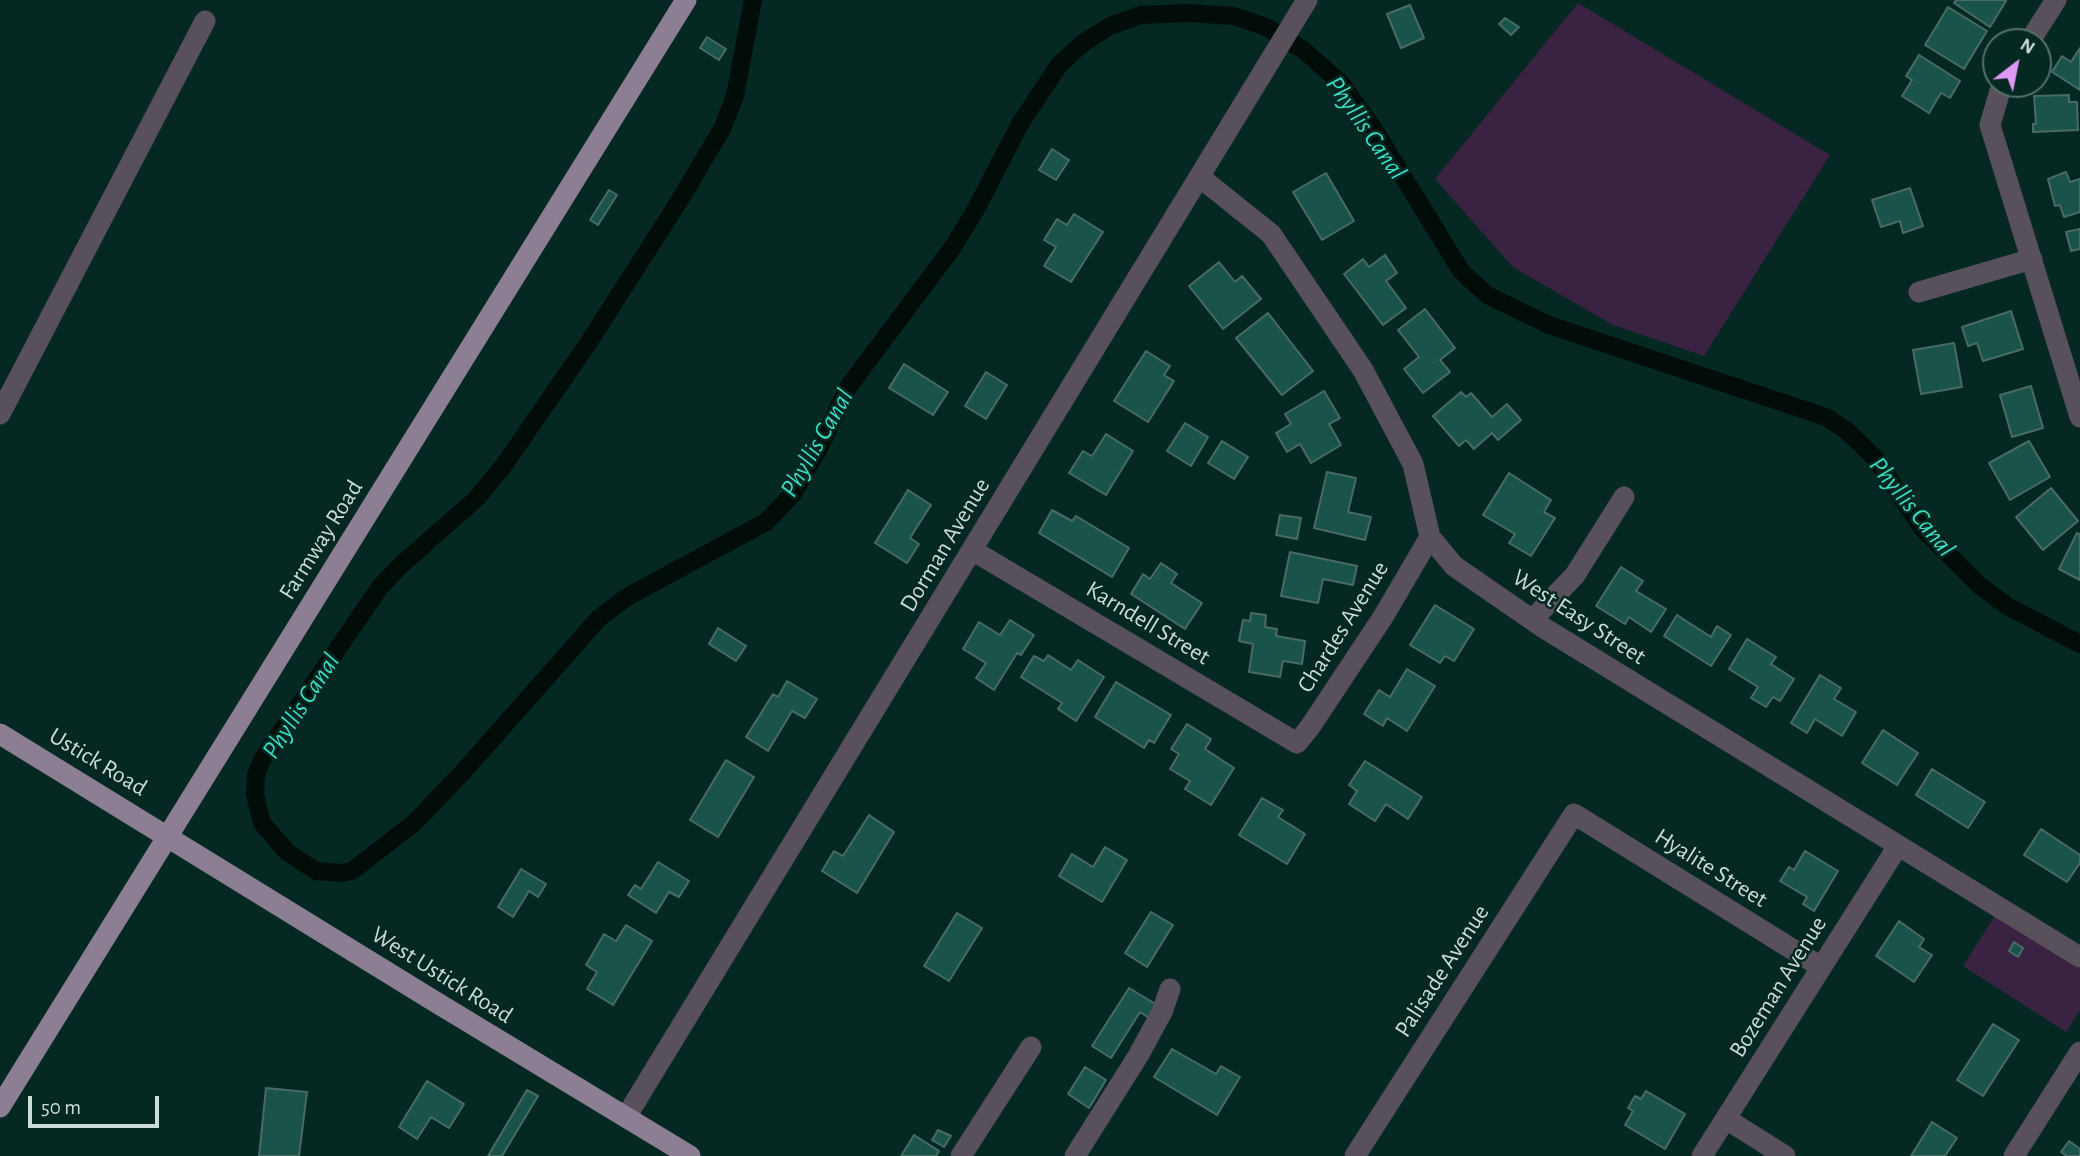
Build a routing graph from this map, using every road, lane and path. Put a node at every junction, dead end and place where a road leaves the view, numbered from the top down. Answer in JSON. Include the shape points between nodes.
{"nodes":[{"id":1,"x":686,"y":0,"type":"edge"},
{"id":2,"x":1307,"y":0,"type":"edge"},
{"id":3,"x":2056,"y":0,"type":"edge"},
{"id":4,"x":205,"y":21,"type":"dead end"},
{"id":5,"x":2038,"y":28,"type":"edge"},
{"id":6,"x":1997,"y":98,"type":"edge"},
{"id":7,"x":1201,"y":178,"type":"junction"},
{"id":8,"x":2032,"y":259,"type":"junction"},
{"id":9,"x":1919,"y":292,"type":"dead end"},
{"id":10,"x":0,"y":414,"type":"edge"},
{"id":11,"x":2080,"y":416,"type":"edge"},
{"id":12,"x":1624,"y":497,"type":"dead end"},
{"id":13,"x":1430,"y":537,"type":"junction"},
{"id":14,"x":972,"y":550,"type":"junction"},
{"id":15,"x":1532,"y":620,"type":"junction"},
{"id":16,"x":0,"y":734,"type":"edge"},
{"id":17,"x":1297,"y":743,"type":"joint"},
{"id":18,"x":1574,"y":814,"type":"joint"},
{"id":19,"x":168,"y":836,"type":"junction"},
{"id":20,"x":1898,"y":846,"type":"junction"},
{"id":21,"x":2080,"y":957,"type":"edge"},
{"id":22,"x":1821,"y":967,"type":"junction"},
{"id":23,"x":1170,"y":989,"type":"dead end"},
{"id":24,"x":1031,"y":1047,"type":"dead end"},
{"id":25,"x":2080,"y":1052,"type":"edge"},
{"id":26,"x":0,"y":1107,"type":"edge"},
{"id":27,"x":626,"y":1117,"type":"junction"},
{"id":28,"x":1726,"y":1118,"type":"junction"},
{"id":29,"x":690,"y":1156,"type":"edge"},
{"id":30,"x":961,"y":1156,"type":"edge"},
{"id":31,"x":1075,"y":1156,"type":"edge"},
{"id":32,"x":1355,"y":1156,"type":"edge"},
{"id":33,"x":1702,"y":1156,"type":"edge"},
{"id":34,"x":1785,"y":1156,"type":"edge"},
{"id":35,"x":2014,"y":1156,"type":"edge"}],
"edges":[{"from":1,"to":19,"type":"main road","name":"Farmway Road"},
{"from":2,"to":7,"type":"street","name":"Dorman Avenue"},
{"from":3,"to":5,"type":"street"},
{"from":4,"to":10,"type":"street"},
{"from":6,"to":8,"type":"street","via":[[1990,125]]},
{"from":7,"to":13,"type":"street","name":"West Easy Street","via":[[1270,234],[1363,370],[1413,464]]},
{"from":7,"to":14,"type":"street","name":"Dorman Avenue"},
{"from":8,"to":9,"type":"street"},
{"from":8,"to":11,"type":"street"},
{"from":12,"to":15,"type":"street","via":[[1575,575]]},
{"from":13,"to":15,"type":"street","name":"West Easy Street","via":[[1454,566]]},
{"from":13,"to":17,"type":"street","name":"Chardes Avenue","via":[[1383,617]]},
{"from":14,"to":17,"type":"street","name":"Karndell Street"},
{"from":14,"to":27,"type":"street","name":"Dorman Avenue"},
{"from":15,"to":20,"type":"street","name":"West Easy Street"},
{"from":16,"to":19,"type":"main road","name":"Ustick Road"},
{"from":18,"to":22,"type":"street","name":"Hyalite Street"},
{"from":18,"to":32,"type":"street","name":"Palisade Avenue"},
{"from":19,"to":26,"type":"main road","name":"Farmway Road"},
{"from":19,"to":27,"type":"main road","name":"West Ustick Road"},
{"from":20,"to":21,"type":"street","name":"West Easy Street"},
{"from":20,"to":22,"type":"street","name":"Bozeman Avenue"},
{"from":22,"to":28,"type":"street","name":"Bozeman Avenue"},
{"from":23,"to":31,"type":"street","via":[[1138,1056]]},
{"from":24,"to":30,"type":"street"},
{"from":25,"to":35,"type":"street"},
{"from":27,"to":29,"type":"main road","name":"West Ustick Road"},
{"from":28,"to":33,"type":"street","name":"Bozeman Avenue"},
{"from":28,"to":34,"type":"street"}]}
